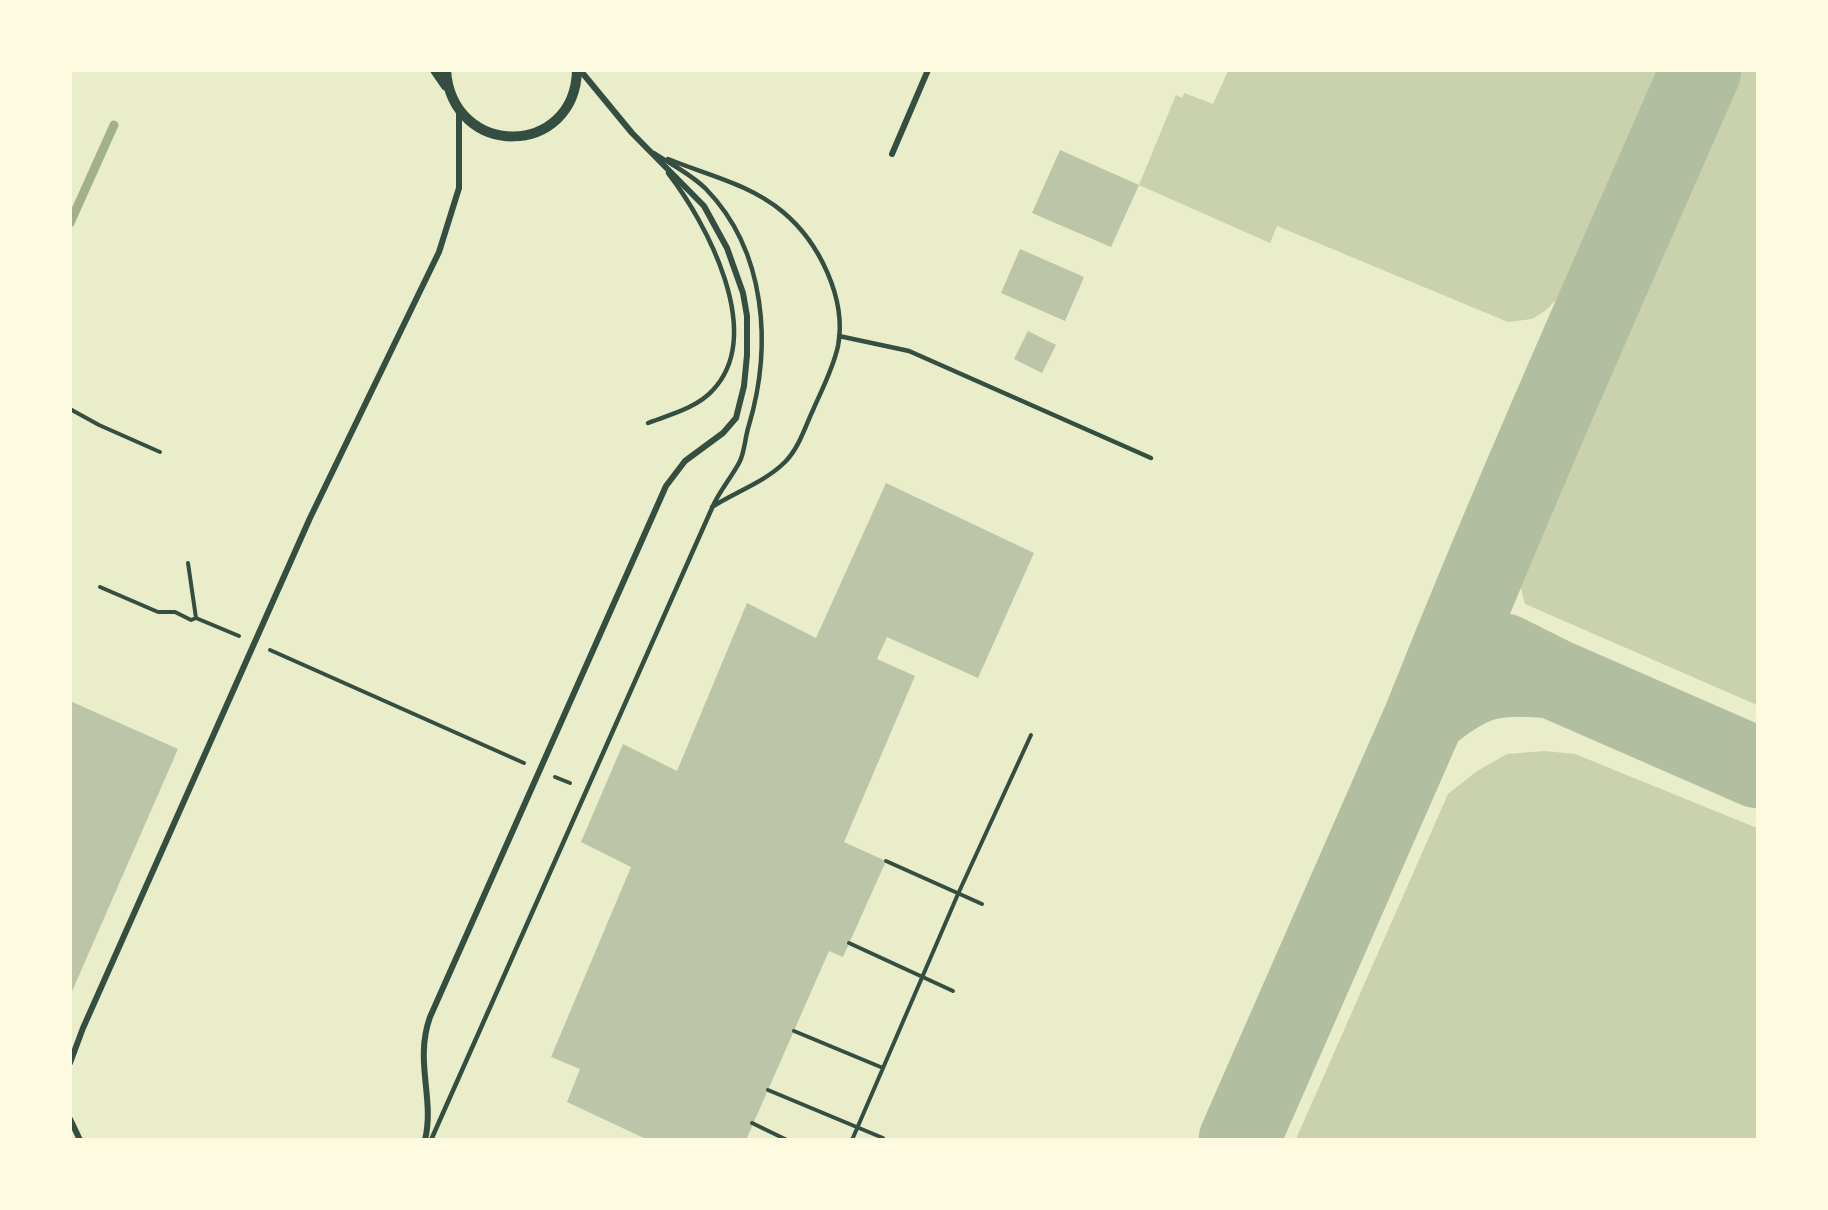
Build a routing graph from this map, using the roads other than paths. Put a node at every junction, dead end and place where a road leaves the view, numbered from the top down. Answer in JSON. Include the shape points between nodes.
{"nodes":[{"id":1,"x":435,"y":70,"type":"edge"},
{"id":2,"x":446,"y":70,"type":"edge"},
{"id":3,"x":578,"y":70,"type":"edge"},
{"id":4,"x":928,"y":70,"type":"edge"},
{"id":5,"x":450,"y":92,"type":"junction"},
{"id":6,"x":459,"y":110,"type":"junction"},
{"id":7,"x":652,"y":151,"type":"junction"},
{"id":8,"x":892,"y":154,"type":"dead end"},
{"id":9,"x":839,"y":336,"type":"junction"},
{"id":10,"x":648,"y":423,"type":"dead end"},
{"id":11,"x":1151,"y":458,"type":"dead end"},
{"id":12,"x":712,"y":508,"type":"junction"},
{"id":13,"x":70,"y":1063,"type":"edge"},
{"id":14,"x":70,"y":1119,"type":"edge"},
{"id":15,"x":80,"y":1140,"type":"edge"},
{"id":16,"x":425,"y":1140,"type":"edge"},
{"id":17,"x":431,"y":1140,"type":"edge"}],
"edges":[{"from":1,"to":5,"type":"street"},
{"from":2,"to":5,"type":"street"},
{"from":3,"to":6,"type":"street","via":[[568,105],[551,124],[528,136],[489,133]]},
{"from":3,"to":7,"type":"street"},
{"from":4,"to":8,"type":"street"},
{"from":5,"to":6,"type":"street"},
{"from":6,"to":13,"type":"street","via":[[460,182],[439,252],[310,518]]},
{"from":7,"to":9,"type":"lane","via":[[748,190],[791,220],[812,245],[827,272]]},
{"from":7,"to":10,"type":"lane","via":[[688,201],[711,244],[730,303],[733,336],[723,376],[711,393],[692,406]]},
{"from":7,"to":12,"type":"lane","via":[[694,178],[719,204],[747,258],[758,292],[763,354],[756,401],[740,461]]},
{"from":7,"to":16,"type":"street","via":[[704,206],[732,258],[747,316],[741,405],[732,424],[685,461],[666,486],[425,1031]]},
{"from":9,"to":11,"type":"lane","via":[[909,351]]},
{"from":9,"to":12,"type":"lane","via":[[828,376],[790,457],[772,473]]},
{"from":12,"to":17,"type":"lane"},
{"from":14,"to":15,"type":"street"}]}
